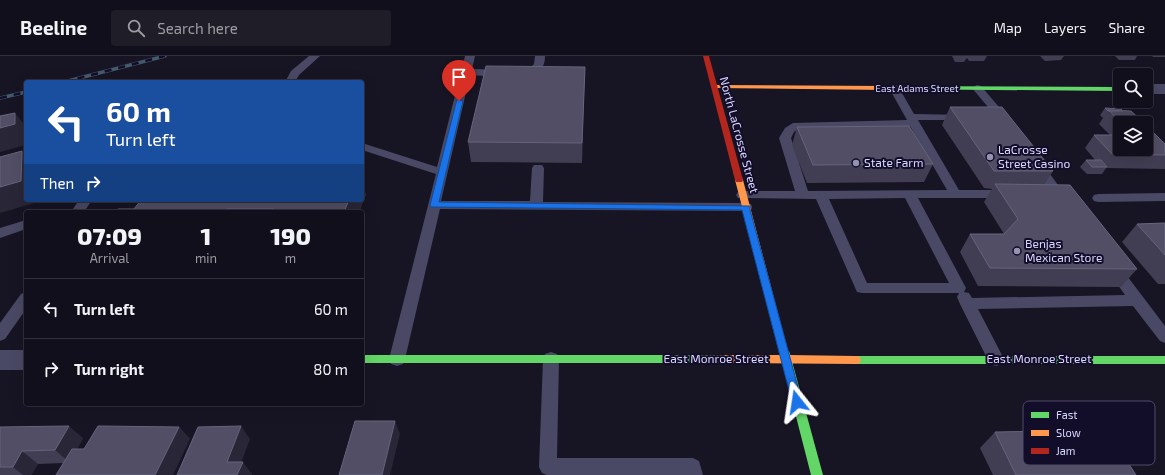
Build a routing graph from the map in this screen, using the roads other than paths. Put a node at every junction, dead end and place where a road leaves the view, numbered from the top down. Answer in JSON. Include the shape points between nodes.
{"nodes":[{"id":1,"x":315,"y":56,"type":"edge"},
{"id":2,"x":470,"y":56,"type":"edge"},
{"id":3,"x":540,"y":56,"type":"edge"},
{"id":4,"x":706,"y":56,"type":"edge"},
{"id":5,"x":466,"y":72,"type":"junction"},
{"id":6,"x":291,"y":80,"type":"edge"},
{"id":7,"x":714,"y":87,"type":"junction"},
{"id":8,"x":894,"y":88,"type":"junction"},
{"id":9,"x":977,"y":88,"type":"junction"},
{"id":10,"x":1113,"y":89,"type":"edge"},
{"id":11,"x":1001,"y":116,"type":"junction"},
{"id":12,"x":912,"y":120,"type":"junction"},
{"id":13,"x":1010,"y":129,"type":"edge"},
{"id":14,"x":364,"y":147,"type":"edge"},
{"id":15,"x":1029,"y":154,"type":"edge"},
{"id":16,"x":538,"y":168,"type":"dead end"},
{"id":17,"x":442,"y":172,"type":"junction"},
{"id":18,"x":997,"y":194,"type":"edge"},
{"id":19,"x":742,"y":195,"type":"junction"},
{"id":20,"x":803,"y":195,"type":"junction"},
{"id":21,"x":821,"y":195,"type":"junction"},
{"id":22,"x":910,"y":195,"type":"junction"},
{"id":23,"x":956,"y":195,"type":"junction"},
{"id":24,"x":1165,"y":197,"type":"edge"},
{"id":25,"x":1098,"y":198,"type":"dead end"},
{"id":26,"x":434,"y":205,"type":"junction"},
{"id":27,"x":536,"y":206,"type":"junction"},
{"id":28,"x":746,"y":208,"type":"junction"},
{"id":29,"x":1071,"y":212,"type":"edge"},
{"id":30,"x":24,"y":225,"type":"edge"},
{"id":31,"x":0,"y":233,"type":"edge"},
{"id":32,"x":1104,"y":256,"type":"edge"},
{"id":33,"x":959,"y":288,"type":"junction"},
{"id":34,"x":1137,"y":300,"type":"junction"},
{"id":35,"x":24,"y":301,"type":"edge"},
{"id":36,"x":967,"y":304,"type":"junction"},
{"id":37,"x":0,"y":335,"type":"edge"},
{"id":38,"x":1165,"y":337,"type":"edge"},
{"id":39,"x":364,"y":359,"type":"edge"},
{"id":40,"x":397,"y":359,"type":"junction"},
{"id":41,"x":551,"y":359,"type":"junction"},
{"id":42,"x":785,"y":359,"type":"junction"},
{"id":43,"x":996,"y":359,"type":"junction"},
{"id":44,"x":0,"y":360,"type":"edge"},
{"id":45,"x":24,"y":360,"type":"edge"},
{"id":46,"x":1165,"y":360,"type":"edge"},
{"id":47,"x":694,"y":475,"type":"edge"},
{"id":48,"x":817,"y":475,"type":"edge"}],
"edges":[{"from":1,"to":6,"type":"lane","via":[[295,73]]},
{"from":2,"to":5,"type":"lane"},
{"from":3,"to":5,"type":"lane","via":[[540,63],[535,69],[520,73]]},
{"from":4,"to":7,"type":"street","name":"North LaCrosse Street"},
{"from":5,"to":17,"type":"lane"},
{"from":7,"to":8,"type":"street","name":"East Adams Street"},
{"from":7,"to":19,"type":"street","name":"North LaCrosse Street"},
{"from":8,"to":9,"type":"street","name":"East Adams Street"},
{"from":8,"to":12,"type":"lane"},
{"from":9,"to":10,"type":"street","name":"East Adams Street"},
{"from":9,"to":11,"type":"lane"},
{"from":11,"to":12,"type":"lane"},
{"from":11,"to":13,"type":"lane"},
{"from":12,"to":20,"type":"lane","via":[[797,125],[789,130],[785,138]]},
{"from":12,"to":23,"type":"lane"},
{"from":14,"to":17,"type":"lane"},
{"from":15,"to":29,"type":"lane"},
{"from":16,"to":27,"type":"lane"},
{"from":17,"to":26,"type":"lane"},
{"from":18,"to":23,"type":"lane"},
{"from":19,"to":20,"type":"lane"},
{"from":19,"to":28,"type":"street","name":"North LaCrosse Street"},
{"from":20,"to":21,"type":"lane"},
{"from":21,"to":22,"type":"lane"},
{"from":21,"to":33,"type":"lane","via":[[862,288]]},
{"from":22,"to":23,"type":"lane"},
{"from":22,"to":33,"type":"lane"},
{"from":24,"to":25,"type":"lane"},
{"from":26,"to":27,"type":"lane"},
{"from":26,"to":40,"type":"lane"},
{"from":27,"to":28,"type":"lane"},
{"from":28,"to":42,"type":"street","name":"North LaCrosse Street"},
{"from":30,"to":31,"type":"lane"},
{"from":32,"to":34,"type":"lane"},
{"from":33,"to":36,"type":"lane"},
{"from":34,"to":36,"type":"lane"},
{"from":34,"to":38,"type":"lane"},
{"from":35,"to":37,"type":"lane"},
{"from":36,"to":43,"type":"lane"},
{"from":39,"to":40,"type":"street","name":"East Monroe Street"},
{"from":40,"to":41,"type":"street","name":"East Monroe Street"},
{"from":41,"to":42,"type":"street","name":"East Monroe Street"},
{"from":41,"to":47,"type":"lane","via":[[548,467],[693,467]]},
{"from":42,"to":43,"type":"street","name":"East Monroe Street"},
{"from":42,"to":48,"type":"street","name":"North LaCrosse Street"},
{"from":43,"to":46,"type":"street","name":"East Monroe Street"},
{"from":44,"to":45,"type":"street"}]}
